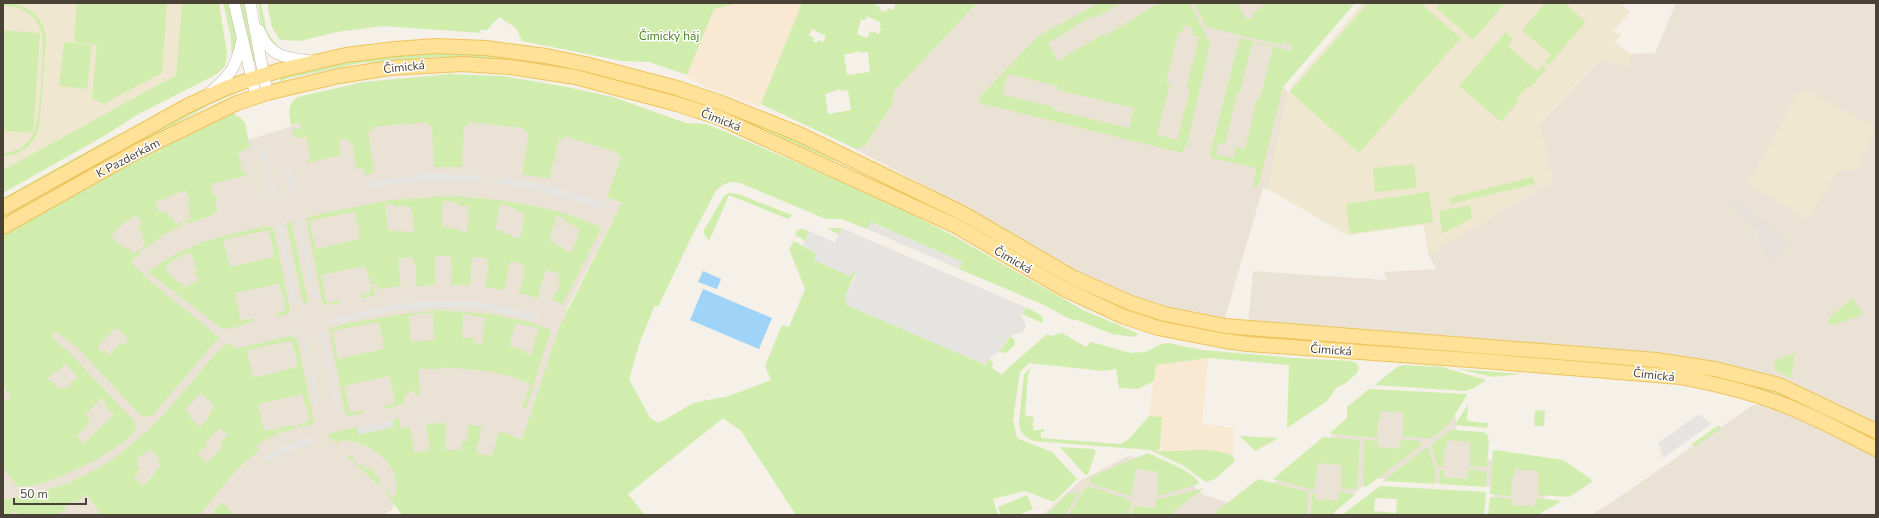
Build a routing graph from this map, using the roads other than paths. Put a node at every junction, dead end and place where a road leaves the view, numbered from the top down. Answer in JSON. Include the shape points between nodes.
{"nodes":[{"id":1,"x":234,"y":3,"type":"edge"},
{"id":2,"x":251,"y":8,"type":"edge"},
{"id":3,"x":242,"y":38,"type":"junction"},
{"id":4,"x":314,"y":62,"type":"junction"},
{"id":5,"x":258,"y":77,"type":"junction"},
{"id":6,"x":262,"y":94,"type":"junction"},
{"id":7,"x":206,"y":96,"type":"junction"},
{"id":8,"x":3,"y":208,"type":"edge"},
{"id":9,"x":3,"y":228,"type":"edge"},
{"id":10,"x":1876,"y":431,"type":"edge"},
{"id":11,"x":1876,"y":449,"type":"edge"}],
"edges":[{"from":1,"to":3,"type":"street"},
{"from":2,"to":4,"type":"street","via":[[266,45],[286,58]]},
{"from":2,"to":5,"type":"street"},
{"from":3,"to":5,"type":"street"},
{"from":3,"to":7,"type":"street","via":[[237,63]]},
{"from":4,"to":5,"type":"main road","name":"Čimická"},
{"from":4,"to":10,"type":"main road","name":"Čimická","via":[[374,52],[436,46],[513,51],[585,64],[677,88],[785,128],[964,214],[1072,277],[1131,303],[1165,314],[1225,326],[1633,358],[1715,369],[1779,385]]},
{"from":5,"to":6,"type":"street"},
{"from":5,"to":7,"type":"main road","name":"K Pazderkám"},
{"from":6,"to":9,"type":"main road","name":"K Pazderkám","via":[[138,151]]},
{"from":6,"to":11,"type":"main road","name":"Čimická","via":[[362,72],[438,64],[511,67],[575,77],[677,104],[727,121],[956,226],[1064,289],[1122,316],[1158,328],[1248,344],[1484,360],[1680,377],[1712,383],[1773,401]]},
{"from":7,"to":8,"type":"main road","name":"K Pazderkám"}]}
